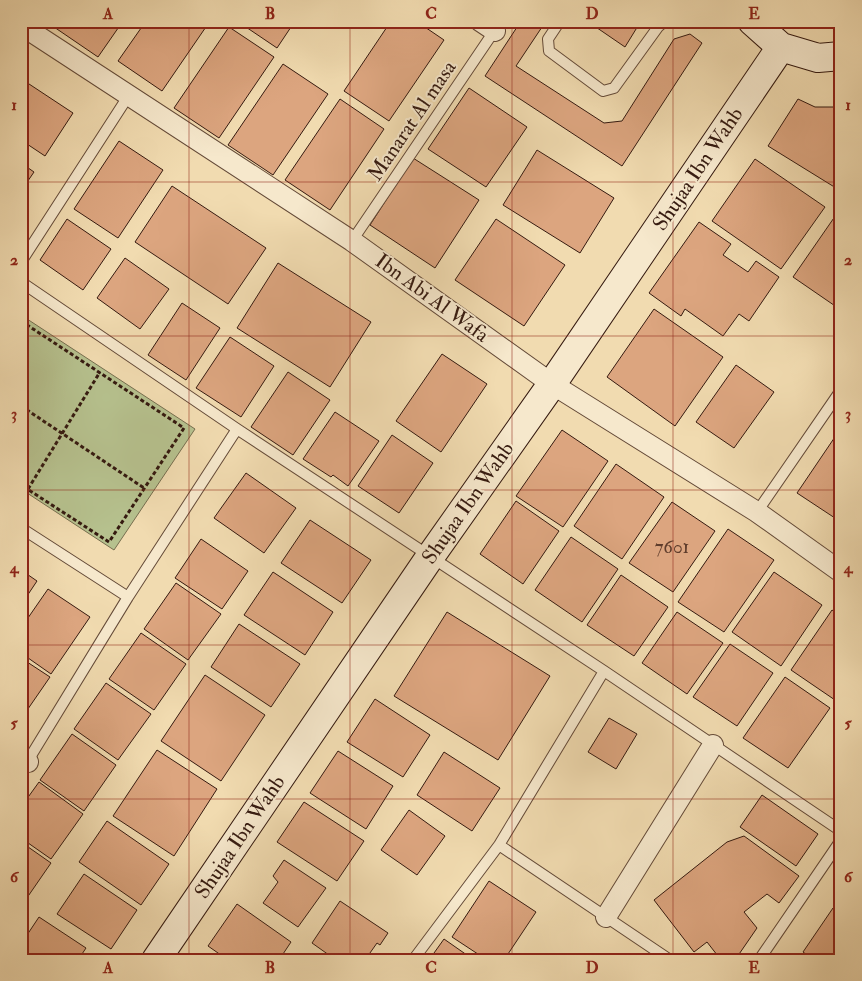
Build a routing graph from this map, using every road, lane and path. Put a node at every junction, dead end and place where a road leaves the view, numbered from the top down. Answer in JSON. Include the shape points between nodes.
{"nodes":[{"id":1,"x":560,"y":21,"type":"edge"},
{"id":2,"x":665,"y":21,"type":"edge"},
{"id":3,"x":752,"y":21,"type":"edge"},
{"id":4,"x":21,"y":25,"type":"edge"},
{"id":5,"x":492,"y":25,"type":"edge"},
{"id":6,"x":781,"y":47,"type":"junction"},
{"id":7,"x":841,"y":56,"type":"edge"},
{"id":8,"x":129,"y":95,"type":"junction"},
{"id":9,"x":352,"y":241,"type":"junction"},
{"id":10,"x":21,"y":262,"type":"edge"},
{"id":11,"x":21,"y":282,"type":"edge"},
{"id":12,"x":21,"y":321,"type":"edge"},
{"id":13,"x":100,"y":372,"type":"junction"},
{"id":14,"x":552,"y":384,"type":"junction"},
{"id":15,"x":841,"y":390,"type":"edge"},
{"id":16,"x":21,"y":406,"type":"edge"},
{"id":17,"x":237,"y":429,"type":"junction"},
{"id":18,"x":62,"y":434,"type":"junction"},
{"id":19,"x":21,"y":485,"type":"edge"},
{"id":20,"x":144,"y":488,"type":"junction"},
{"id":21,"x":28,"y":489,"type":"junction"},
{"id":22,"x":757,"y":512,"type":"junction"},
{"id":23,"x":21,"y":528,"type":"edge"},
{"id":24,"x":430,"y":558,"type":"junction"},
{"id":25,"x":841,"y":572,"type":"edge"},
{"id":26,"x":128,"y":596,"type":"junction"},
{"id":27,"x":604,"y":671,"type":"junction"},
{"id":28,"x":713,"y":745,"type":"junction"},
{"id":29,"x":23,"y":764,"type":"edge"},
{"id":30,"x":841,"y":830,"type":"edge"},
{"id":31,"x":841,"y":840,"type":"edge"},
{"id":32,"x":499,"y":845,"type":"junction"},
{"id":33,"x":606,"y":917,"type":"junction"},
{"id":34,"x":156,"y":960,"type":"edge"},
{"id":35,"x":413,"y":960,"type":"edge"},
{"id":36,"x":670,"y":960,"type":"edge"},
{"id":37,"x":759,"y":960,"type":"edge"}],
"edges":[{"from":1,"to":2,"type":"lane","via":[[548,39],[549,51],[603,91],[614,88],[658,26]]},
{"from":3,"to":6,"type":"street"},
{"from":4,"to":8,"type":"street","name":"Ibn Abi Al Wafa"},
{"from":5,"to":9,"type":"lane","name":"Manarat Al masa"},
{"from":6,"to":7,"type":"street","via":[[818,58]]},
{"from":6,"to":14,"type":"street","name":"Shujaa Ibn Wahb"},
{"from":8,"to":9,"type":"street","name":"Ibn Abi Al Wafa"},
{"from":8,"to":10,"type":"lane"},
{"from":9,"to":14,"type":"street","name":"Ibn Abi Al Wafa"},
{"from":11,"to":17,"type":"lane"},
{"from":12,"to":13,"type":"path"},
{"from":13,"to":18,"type":"path"},
{"from":13,"to":20,"type":"path","via":[[184,428]]},
{"from":14,"to":22,"type":"street","name":"Ibn Abi Al Wafa"},
{"from":14,"to":24,"type":"street","name":"Shujaa Ibn Wahb"},
{"from":15,"to":22,"type":"lane"},
{"from":16,"to":18,"type":"path"},
{"from":17,"to":24,"type":"lane"},
{"from":17,"to":26,"type":"lane"},
{"from":18,"to":20,"type":"path"},
{"from":18,"to":21,"type":"path"},
{"from":19,"to":21,"type":"path"},
{"from":20,"to":21,"type":"path","via":[[109,542]]},
{"from":22,"to":25,"type":"street","name":"Ibn Abi Al Wafa"},
{"from":23,"to":26,"type":"lane"},
{"from":24,"to":27,"type":"lane"},
{"from":24,"to":34,"type":"street","name":"Shujaa Ibn Wahb"},
{"from":26,"to":29,"type":"lane"},
{"from":27,"to":28,"type":"lane"},
{"from":27,"to":32,"type":"lane"},
{"from":28,"to":30,"type":"lane"},
{"from":28,"to":33,"type":"street"},
{"from":31,"to":37,"type":"lane"},
{"from":32,"to":33,"type":"lane"},
{"from":32,"to":35,"type":"lane"},
{"from":33,"to":36,"type":"lane"}]}
